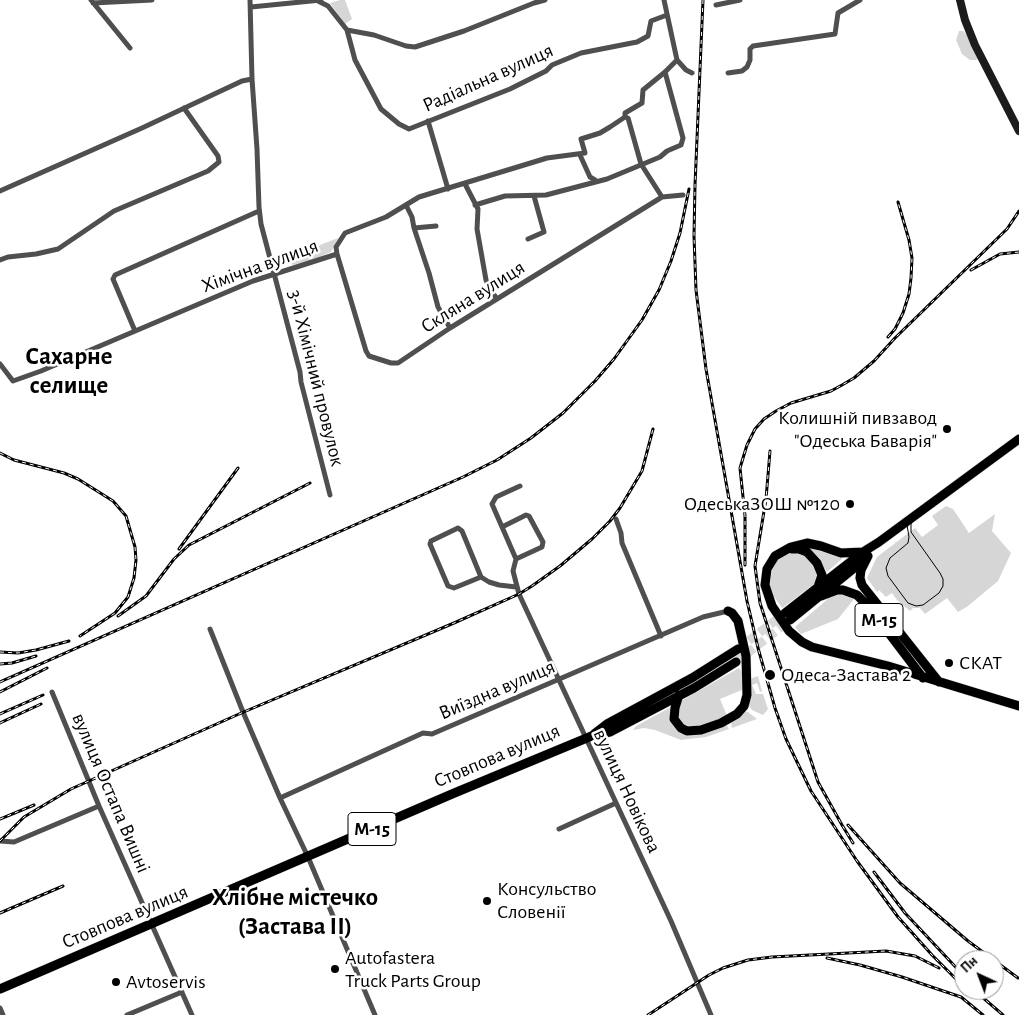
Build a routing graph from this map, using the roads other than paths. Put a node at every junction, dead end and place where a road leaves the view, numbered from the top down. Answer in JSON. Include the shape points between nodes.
{"nodes":[{"id":1,"x":152,"y":0,"type":"edge"},
{"id":2,"x":250,"y":0,"type":"edge"},
{"id":3,"x":318,"y":0,"type":"edge"},
{"id":4,"x":324,"y":0,"type":"edge"},
{"id":5,"x":545,"y":0,"type":"edge"},
{"id":6,"x":664,"y":0,"type":"edge"},
{"id":7,"x":740,"y":0,"type":"edge"},
{"id":8,"x":860,"y":0,"type":"edge"},
{"id":9,"x":960,"y":0,"type":"edge"},
{"id":10,"x":92,"y":2,"type":"edge"},
{"id":11,"x":716,"y":5,"type":"dead end"},
{"id":12,"x":250,"y":7,"type":"junction"},
{"id":13,"x":667,"y":15,"type":"junction"},
{"id":14,"x":347,"y":30,"type":"junction"},
{"id":15,"x":130,"y":48,"type":"dead end"},
{"id":16,"x":677,"y":60,"type":"junction"},
{"id":17,"x":665,"y":72,"type":"junction"},
{"id":18,"x":692,"y":73,"type":"dead end"},
{"id":19,"x":728,"y":73,"type":"dead end"},
{"id":20,"x":252,"y":79,"type":"junction"},
{"id":21,"x":184,"y":108,"type":"junction"},
{"id":22,"x":625,"y":117,"type":"junction"},
{"id":23,"x":428,"y":121,"type":"junction"},
{"id":24,"x":1019,"y":131,"type":"edge"},
{"id":25,"x":580,"y":155,"type":"junction"},
{"id":26,"x":642,"y":164,"type":"junction"},
{"id":27,"x":596,"y":180,"type":"junction"},
{"id":28,"x":466,"y":184,"type":"junction"},
{"id":29,"x":448,"y":189,"type":"junction"},
{"id":30,"x":0,"y":191,"type":"edge"},
{"id":31,"x":683,"y":195,"type":"dead end"},
{"id":32,"x":534,"y":196,"type":"junction"},
{"id":33,"x":662,"y":197,"type":"junction"},
{"id":34,"x":475,"y":204,"type":"junction"},
{"id":35,"x":406,"y":205,"type":"junction"},
{"id":36,"x":259,"y":211,"type":"junction"},
{"id":37,"x":436,"y":226,"type":"dead end"},
{"id":38,"x":414,"y":228,"type":"junction"},
{"id":39,"x":528,"y":239,"type":"dead end"},
{"id":40,"x":338,"y":254,"type":"junction"},
{"id":41,"x":0,"y":260,"type":"edge"},
{"id":42,"x":274,"y":274,"type":"junction"},
{"id":43,"x":497,"y":299,"type":"junction"},
{"id":44,"x":450,"y":328,"type":"junction"},
{"id":45,"x":135,"y":331,"type":"junction"},
{"id":46,"x":0,"y":364,"type":"edge"},
{"id":47,"x":1019,"y":439,"type":"edge"},
{"id":48,"x":520,"y":486,"type":"dead end"},
{"id":49,"x":330,"y":495,"type":"dead end"},
{"id":50,"x":616,"y":519,"type":"dead end"},
{"id":51,"x":502,"y":526,"type":"junction"},
{"id":52,"x":786,"y":549,"type":"junction"},
{"id":53,"x":865,"y":554,"type":"junction"},
{"id":54,"x":516,"y":559,"type":"junction"},
{"id":55,"x":481,"y":577,"type":"junction"},
{"id":56,"x":513,"y":586,"type":"junction"},
{"id":57,"x":818,"y":593,"type":"junction"},
{"id":58,"x":728,"y":611,"type":"joint"},
{"id":59,"x":788,"y":617,"type":"tunnel mouth"},
{"id":60,"x":210,"y":629,"type":"dead end"},
{"id":61,"x":661,"y":636,"type":"junction"},
{"id":62,"x":738,"y":649,"type":"tunnel mouth"},
{"id":63,"x":736,"y":662,"type":"tunnel mouth"},
{"id":64,"x":923,"y":678,"type":"junction"},
{"id":65,"x":558,"y":680,"type":"junction"},
{"id":66,"x":939,"y":683,"type":"junction"},
{"id":67,"x":52,"y":692,"type":"dead end"},
{"id":68,"x":680,"y":696,"type":"junction"},
{"id":69,"x":1019,"y":706,"type":"edge"},
{"id":70,"x":590,"y":736,"type":"junction"},
{"id":71,"x":280,"y":798,"type":"junction"},
{"id":72,"x":616,"y":803,"type":"junction"},
{"id":73,"x":99,"y":806,"type":"junction"},
{"id":74,"x":559,"y":830,"type":"dead end"},
{"id":75,"x":0,"y":841,"type":"edge"},
{"id":76,"x":308,"y":857,"type":"junction"},
{"id":77,"x":152,"y":925,"type":"junction"},
{"id":78,"x":0,"y":990,"type":"edge"},
{"id":79,"x":182,"y":992,"type":"junction"},
{"id":80,"x":0,"y":1008,"type":"edge"},
{"id":81,"x":2,"y":1015,"type":"edge"},
{"id":82,"x":127,"y":1015,"type":"edge"},
{"id":83,"x":192,"y":1015,"type":"edge"},
{"id":84,"x":375,"y":1015,"type":"edge"},
{"id":85,"x":711,"y":1015,"type":"edge"}],
"edges":[{"from":1,"to":10,"type":"street"},
{"from":2,"to":12,"type":"street","name":"3-й Хімічний провулок"},
{"from":3,"to":4,"type":"street"},
{"from":3,"to":12,"type":"street"},
{"from":3,"to":14,"type":"street","name":"Радіальна вулиця","via":[[328,6]]},
{"from":5,"to":14,"type":"street","via":[[415,46]]},
{"from":6,"to":13,"type":"street"},
{"from":7,"to":11,"type":"street"},
{"from":8,"to":19,"type":"street","via":[[838,12],[835,34],[753,46],[747,67]]},
{"from":9,"to":24,"type":"main road","via":[[975,45]]},
{"from":10,"to":15,"type":"street"},
{"from":12,"to":20,"type":"street","name":"3-й Хімічний провулок"},
{"from":13,"to":16,"type":"street"},
{"from":13,"to":23,"type":"street","name":"Радіальна вулиця","via":[[651,21],[648,36],[637,42],[581,53],[510,89]]},
{"from":14,"to":23,"type":"street","name":"Радіальна вулиця","via":[[355,60],[381,109],[405,128],[414,128]]},
{"from":16,"to":17,"type":"street"},
{"from":16,"to":18,"type":"street"},
{"from":17,"to":22,"type":"street","via":[[643,90],[642,103],[625,113]]},
{"from":17,"to":26,"type":"street","via":[[683,143]]},
{"from":20,"to":21,"type":"street"},
{"from":20,"to":36,"type":"street","name":"3-й Хімічний провулок"},
{"from":21,"to":30,"type":"street"},
{"from":21,"to":41,"type":"street","via":[[219,162],[208,170],[114,211],[58,249]]},
{"from":22,"to":25,"type":"street","via":[[600,133],[582,139],[585,153]]},
{"from":22,"to":26,"type":"street"},
{"from":23,"to":29,"type":"street"},
{"from":25,"to":27,"type":"street","via":[[590,177]]},
{"from":25,"to":28,"type":"street","name":"Хімічна вулиця","via":[[547,158]]},
{"from":26,"to":27,"type":"street"},
{"from":26,"to":33,"type":"street"},
{"from":27,"to":32,"type":"street"},
{"from":28,"to":29,"type":"street","name":"Хімічна вулиця"},
{"from":28,"to":34,"type":"street"},
{"from":29,"to":35,"type":"street","name":"Хімічна вулиця","via":[[419,197]]},
{"from":31,"to":33,"type":"street","name":"Скляна вулиця"},
{"from":32,"to":34,"type":"street","via":[[505,196]]},
{"from":32,"to":39,"type":"street","via":[[544,232]]},
{"from":33,"to":43,"type":"street","name":"Скляна вулиця"},
{"from":34,"to":43,"type":"street","via":[[486,280]]},
{"from":35,"to":38,"type":"street"},
{"from":35,"to":40,"type":"street","name":"Хімічна вулиця","via":[[386,217],[345,233],[336,248]]},
{"from":36,"to":42,"type":"street","name":"3-й Хімічний провулок"},
{"from":36,"to":45,"type":"street","via":[[115,274],[123,306]]},
{"from":37,"to":38,"type":"street"},
{"from":38,"to":44,"type":"street","via":[[438,307]]},
{"from":40,"to":42,"type":"street","name":"Хімічна вулиця"},
{"from":40,"to":44,"type":"street","name":"Скляна вулиця","via":[[369,356],[398,363]]},
{"from":42,"to":45,"type":"street","name":"Хімічна вулиця"},
{"from":42,"to":49,"type":"street","name":"3-й Хімічний провулок"},
{"from":43,"to":44,"type":"street","name":"Скляна вулиця"},
{"from":45,"to":46,"type":"street","name":"Хімічна вулиця","via":[[13,380]]},
{"from":47,"to":53,"type":"main road"},
{"from":48,"to":51,"type":"street","via":[[496,497],[492,504]]},
{"from":50,"to":61,"type":"street","via":[[622,543]]},
{"from":51,"to":54,"type":"street"},
{"from":51,"to":54,"type":"street","via":[[529,516],[543,542],[542,547]]},
{"from":52,"to":53,"type":"main road","via":[[811,543],[841,553]]},
{"from":52,"to":57,"type":"main road","via":[[804,550],[817,563],[822,575]]},
{"from":52,"to":64,"type":"main road","number":"М-15","via":[[770,564],[765,585],[772,606],[795,637],[812,647]]},
{"from":53,"to":57,"type":"main road"},
{"from":53,"to":66,"type":"main road","via":[[860,574],[862,585]]},
{"from":54,"to":56,"type":"street","via":[[512,571]]},
{"from":55,"to":55,"type":"street","via":[[454,588],[448,586],[431,541],[458,528]]},
{"from":55,"to":56,"type":"street","via":[[489,582]]},
{"from":56,"to":65,"type":"street","name":"вулиця Новікова"},
{"from":57,"to":59,"type":"main road","number":"М-15"},
{"from":57,"to":64,"type":"main road","number":"М-15","via":[[843,590],[856,594]]},
{"from":58,"to":61,"type":"street","name":"Виїздна вулиця","via":[[703,617]]},
{"from":58,"to":68,"type":"main road","via":[[738,621],[746,656],[747,695],[744,706],[721,723],[686,731],[674,719]]},
{"from":60,"to":71,"type":"street"},
{"from":61,"to":65,"type":"street","name":"Виїздна вулиця"},
{"from":62,"to":70,"type":"main road","name":"Стовпова вулиця","number":"М-15"},
{"from":63,"to":68,"type":"main road","name":"Стовпова вулиця","number":"М-15"},
{"from":64,"to":66,"type":"main road","number":"М-15"},
{"from":65,"to":70,"type":"street","name":"вулиця Новікова"},
{"from":65,"to":71,"type":"street","name":"Виїздна вулиця","via":[[432,734],[423,733]]},
{"from":66,"to":69,"type":"main road","number":"М-15"},
{"from":67,"to":73,"type":"street","name":"вулиця Остапа Вишні"},
{"from":68,"to":70,"type":"main road","name":"Стовпова вулиця","number":"М-15","via":[[610,732]]},
{"from":70,"to":72,"type":"street","name":"вулиця Новікова"},
{"from":70,"to":76,"type":"main road","name":"Стовпова вулиця","number":"М-15"},
{"from":71,"to":76,"type":"street"},
{"from":72,"to":74,"type":"street"},
{"from":72,"to":85,"type":"street","name":"вулиця Новікова"},
{"from":73,"to":75,"type":"street","via":[[14,842]]},
{"from":73,"to":77,"type":"street","name":"вулиця Остапа Вишні"},
{"from":76,"to":77,"type":"main road","name":"Стовпова вулиця","number":"М-15"},
{"from":76,"to":84,"type":"street"},
{"from":77,"to":78,"type":"main road","name":"Стовпова вулиця","number":"М-15"},
{"from":77,"to":79,"type":"street","name":"вулиця Остапа Вишні"},
{"from":79,"to":82,"type":"street"},
{"from":79,"to":83,"type":"street","name":"вулиця Остапа Вишні"},
{"from":80,"to":81,"type":"street"}]}
